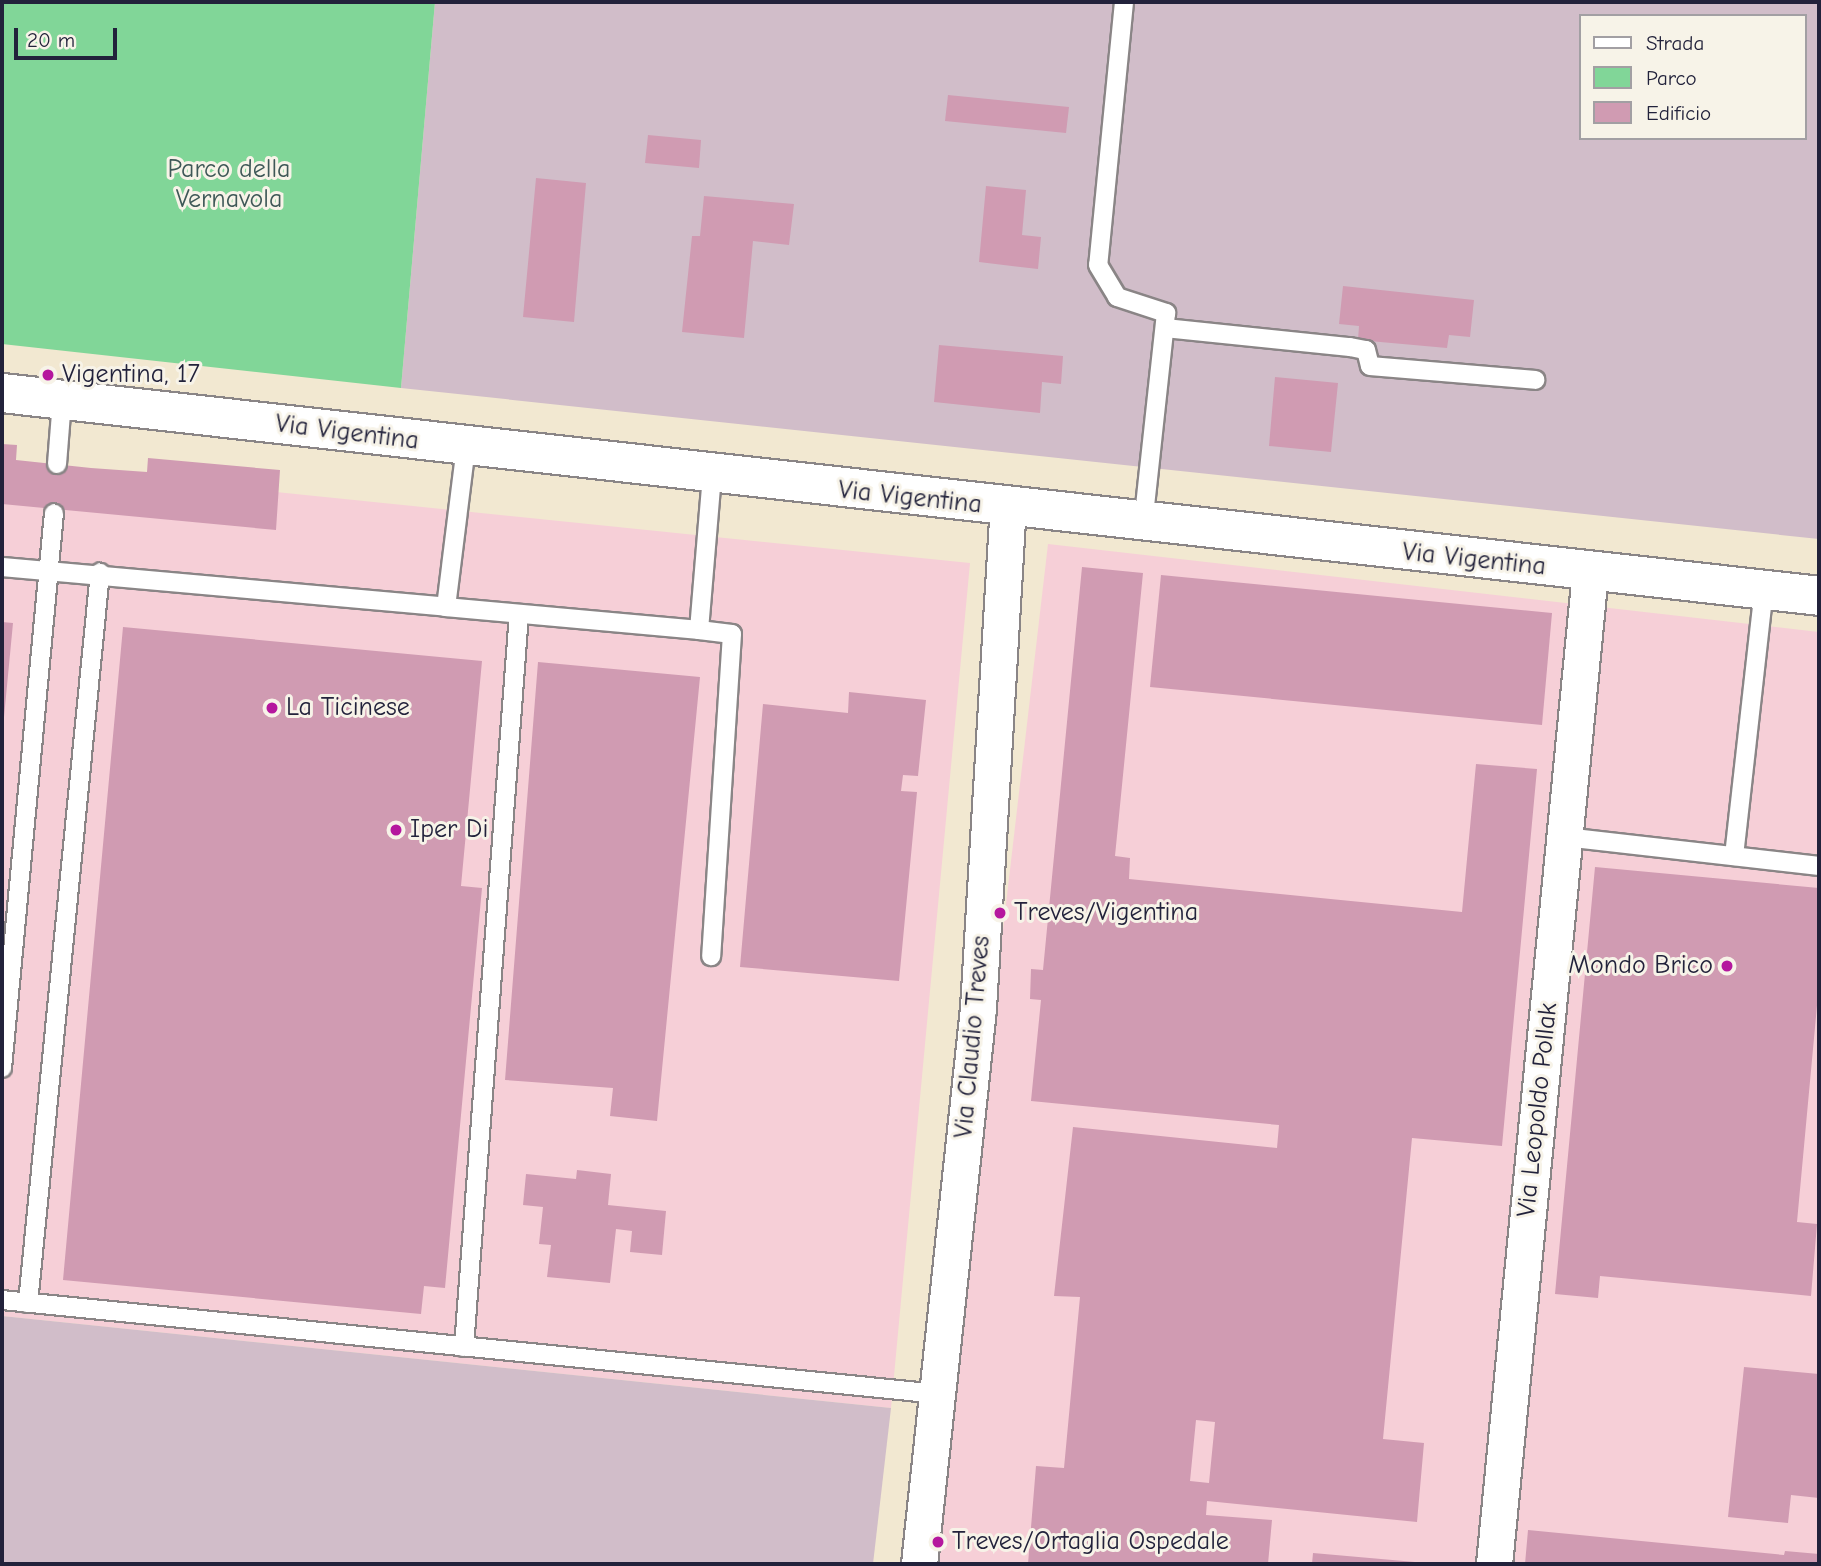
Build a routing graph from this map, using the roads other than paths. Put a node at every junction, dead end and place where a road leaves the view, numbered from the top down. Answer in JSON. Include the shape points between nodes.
{"nodes":[{"id":1,"x":1124,"y":2,"type":"edge"},
{"id":2,"x":1165,"y":328,"type":"junction"},
{"id":3,"x":1535,"y":380,"type":"dead end"},
{"id":4,"x":2,"y":393,"type":"edge"},
{"id":5,"x":62,"y":400,"type":"junction"},
{"id":6,"x":466,"y":447,"type":"junction"},
{"id":7,"x":57,"y":464,"type":"dead end"},
{"id":8,"x":712,"y":476,"type":"junction"},
{"id":9,"x":1008,"y":509,"type":"junction"},
{"id":10,"x":54,"y":513,"type":"dead end"},
{"id":11,"x":1143,"y":524,"type":"junction"},
{"id":12,"x":2,"y":567,"type":"edge"},
{"id":13,"x":49,"y":568,"type":"junction"},
{"id":14,"x":100,"y":573,"type":"junction"},
{"id":15,"x":1590,"y":573,"type":"junction"},
{"id":16,"x":1764,"y":590,"type":"junction"},
{"id":17,"x":1819,"y":596,"type":"edge"},
{"id":18,"x":446,"y":607,"type":"junction"},
{"id":19,"x":519,"y":614,"type":"junction"},
{"id":20,"x":699,"y":631,"type":"junction"},
{"id":21,"x":1565,"y":837,"type":"junction"},
{"id":22,"x":1734,"y":856,"type":"junction"},
{"id":23,"x":1819,"y":866,"type":"edge"},
{"id":24,"x":710,"y":956,"type":"dead end"},
{"id":25,"x":2,"y":1068,"type":"edge"},
{"id":26,"x":2,"y":1300,"type":"edge"},
{"id":27,"x":28,"y":1303,"type":"junction"},
{"id":28,"x":464,"y":1347,"type":"junction"},
{"id":29,"x":938,"y":1394,"type":"junction"},
{"id":30,"x":919,"y":1564,"type":"edge"},
{"id":31,"x":1494,"y":1564,"type":"edge"}],
"edges":[{"from":1,"to":2,"type":"lane","via":[[1098,265],[1117,297],[1166,313]]},
{"from":2,"to":3,"type":"lane","via":[[1350,347],[1366,350],[1370,366]]},
{"from":2,"to":11,"type":"lane"},
{"from":4,"to":5,"type":"street","name":"Via Vigentina"},
{"from":5,"to":6,"type":"street","name":"Via Vigentina"},
{"from":5,"to":7,"type":"lane"},
{"from":6,"to":8,"type":"street","name":"Via Vigentina"},
{"from":6,"to":18,"type":"lane"},
{"from":8,"to":9,"type":"street","name":"Via Vigentina"},
{"from":8,"to":20,"type":"lane"},
{"from":9,"to":11,"type":"street","name":"Via Vigentina"},
{"from":9,"to":29,"type":"street","name":"Via Claudio Treves","via":[[978,1008]]},
{"from":10,"to":13,"type":"lane"},
{"from":11,"to":15,"type":"street","name":"Via Vigentina"},
{"from":12,"to":13,"type":"lane"},
{"from":13,"to":14,"type":"lane"},
{"from":13,"to":25,"type":"lane"},
{"from":14,"to":18,"type":"lane"},
{"from":14,"to":27,"type":"lane"},
{"from":15,"to":16,"type":"street","name":"Via Vigentina"},
{"from":15,"to":21,"type":"street","name":"Via Leopoldo Pollak"},
{"from":16,"to":17,"type":"street","name":"Via Vigentina"},
{"from":16,"to":22,"type":"lane"},
{"from":18,"to":19,"type":"lane"},
{"from":19,"to":20,"type":"lane"},
{"from":19,"to":28,"type":"lane"},
{"from":20,"to":24,"type":"lane","via":[[732,634]]},
{"from":21,"to":22,"type":"lane"},
{"from":21,"to":31,"type":"street","name":"Via Leopoldo Pollak"},
{"from":22,"to":23,"type":"lane"},
{"from":26,"to":27,"type":"lane"},
{"from":27,"to":28,"type":"lane"},
{"from":28,"to":29,"type":"lane"},
{"from":29,"to":30,"type":"street","name":"Via Claudio Treves"}]}
